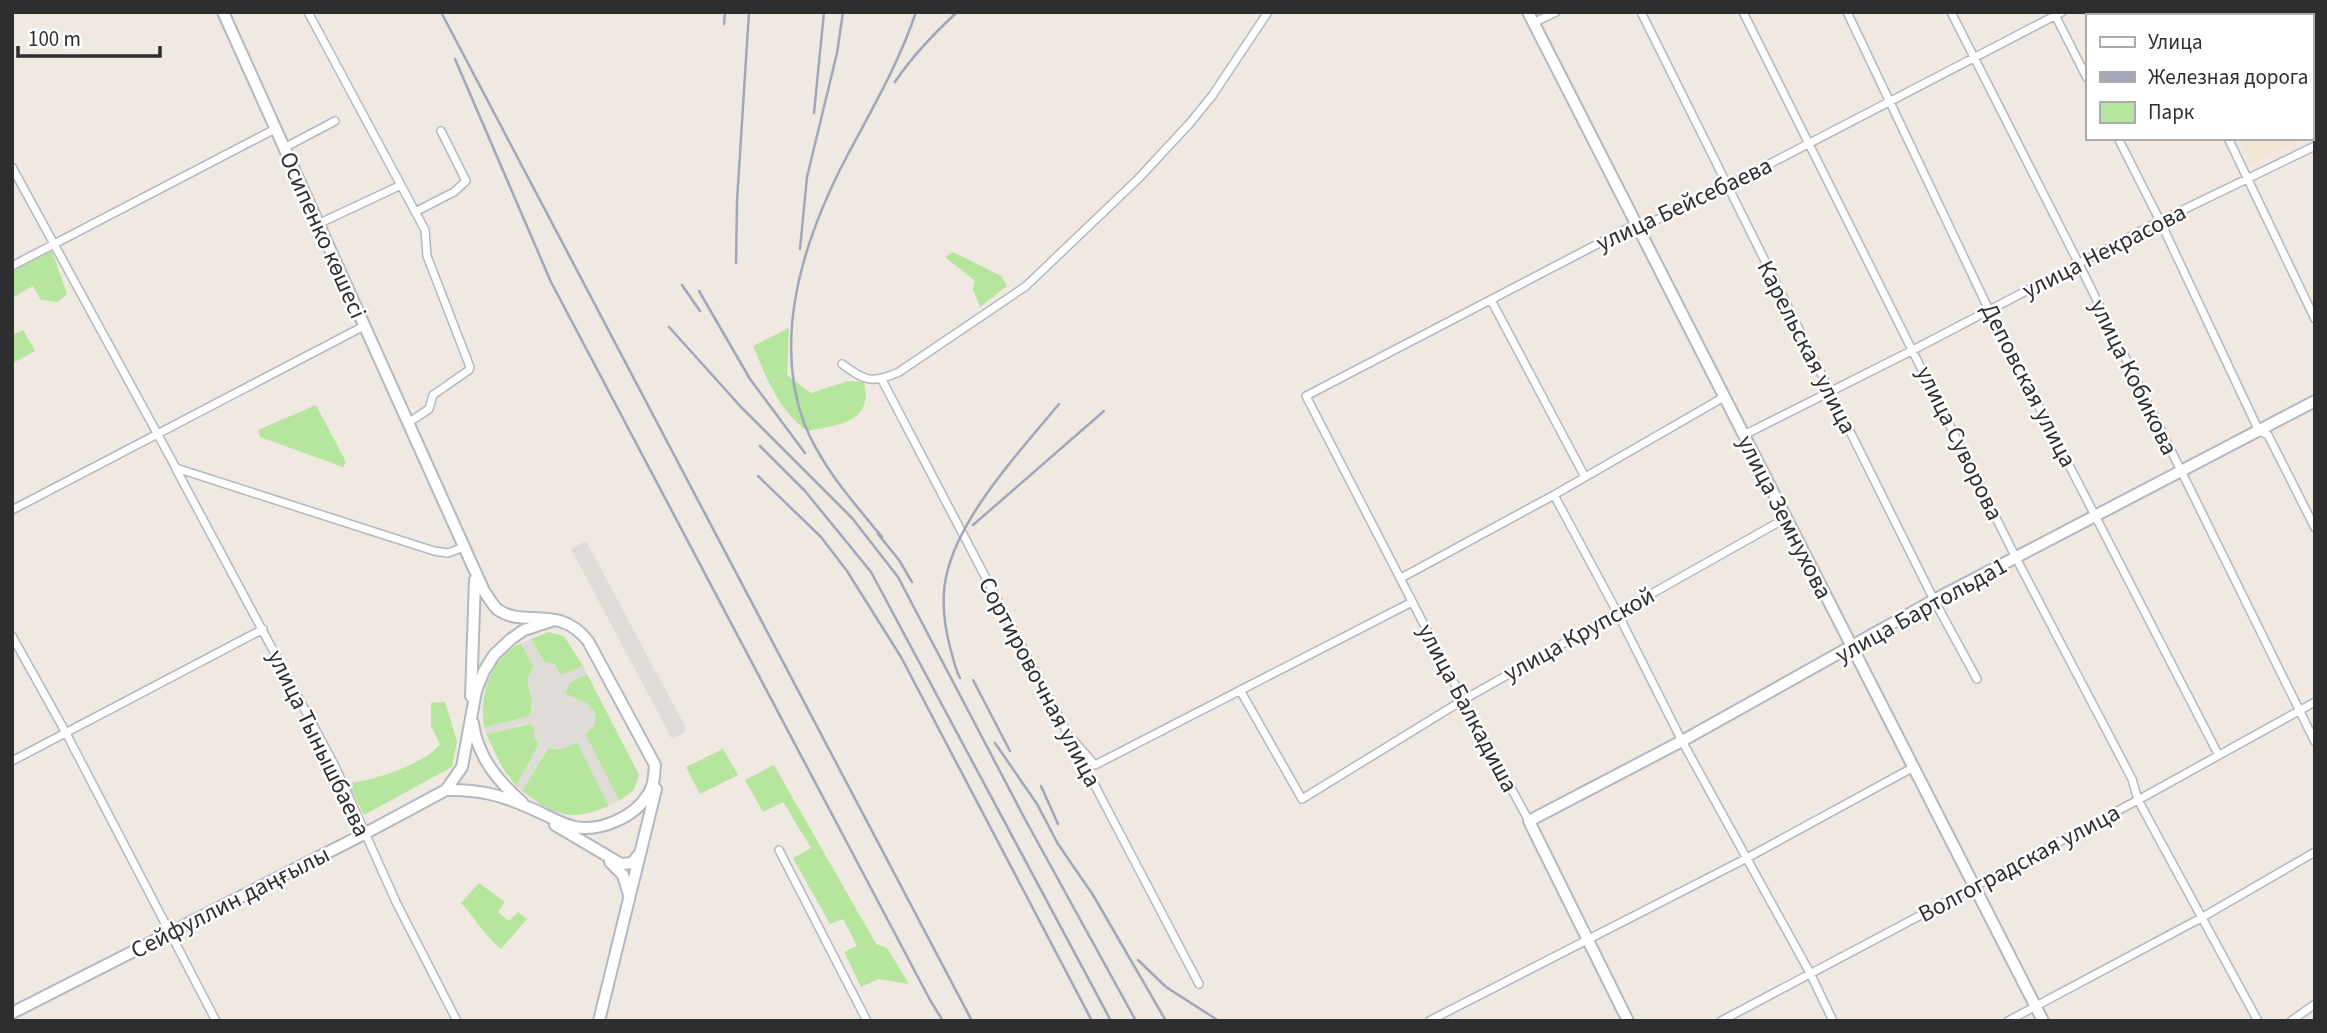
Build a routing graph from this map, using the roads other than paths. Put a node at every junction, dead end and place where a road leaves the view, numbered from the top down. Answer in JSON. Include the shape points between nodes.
{"nodes":[{"id":1,"x":223,"y":12,"type":"edge"},
{"id":2,"x":308,"y":12,"type":"edge"},
{"id":3,"x":1268,"y":12,"type":"edge"},
{"id":4,"x":1556,"y":12,"type":"edge"},
{"id":5,"x":1641,"y":12,"type":"edge"},
{"id":6,"x":1743,"y":12,"type":"edge"},
{"id":7,"x":1847,"y":12,"type":"edge"},
{"id":8,"x":1951,"y":12,"type":"edge"},
{"id":9,"x":2057,"y":13,"type":"edge"},
{"id":10,"x":1531,"y":18,"type":"edge"},
{"id":11,"x":1975,"y":59,"type":"junction"},
{"id":12,"x":2086,"y":76,"type":"edge"},
{"id":13,"x":1891,"y":101,"type":"junction"},
{"id":14,"x":335,"y":121,"type":"dead end"},
{"id":15,"x":275,"y":129,"type":"junction"},
{"id":16,"x":441,"y":131,"type":"dead end"},
{"id":17,"x":2119,"y":140,"type":"edge"},
{"id":18,"x":2229,"y":140,"type":"edge"},
{"id":19,"x":1809,"y":142,"type":"junction"},
{"id":20,"x":2315,"y":146,"type":"edge"},
{"id":21,"x":284,"y":148,"type":"junction"},
{"id":22,"x":12,"y":167,"type":"edge"},
{"id":23,"x":2248,"y":177,"type":"junction"},
{"id":24,"x":399,"y":186,"type":"junction"},
{"id":25,"x":1727,"y":186,"type":"junction"},
{"id":26,"x":415,"y":212,"type":"junction"},
{"id":27,"x":2160,"y":220,"type":"junction"},
{"id":28,"x":317,"y":224,"type":"junction"},
{"id":29,"x":1636,"y":224,"type":"junction"},
{"id":30,"x":54,"y":244,"type":"junction"},
{"id":31,"x":2079,"y":264,"type":"junction"},
{"id":32,"x":12,"y":266,"type":"edge"},
{"id":33,"x":1491,"y":300,"type":"junction"},
{"id":34,"x":1989,"y":310,"type":"junction"},
{"id":35,"x":2315,"y":318,"type":"edge"},
{"id":36,"x":364,"y":327,"type":"junction"},
{"id":37,"x":1913,"y":350,"type":"junction"},
{"id":38,"x":842,"y":364,"type":"dead end"},
{"id":39,"x":882,"y":380,"type":"junction"},
{"id":40,"x":1829,"y":391,"type":"junction"},
{"id":41,"x":1306,"y":396,"type":"joint"},
{"id":42,"x":1724,"y":397,"type":"junction"},
{"id":43,"x":2315,"y":401,"type":"edge"},
{"id":44,"x":408,"y":423,"type":"junction"},
{"id":45,"x":2259,"y":431,"type":"junction"},
{"id":46,"x":158,"y":435,"type":"junction"},
{"id":47,"x":1744,"y":435,"type":"junction"},
{"id":48,"x":176,"y":468,"type":"junction"},
{"id":49,"x":2180,"y":470,"type":"junction"},
{"id":50,"x":1585,"y":477,"type":"junction"},
{"id":51,"x":1554,"y":495,"type":"junction"},
{"id":52,"x":12,"y":510,"type":"edge"},
{"id":53,"x":2096,"y":514,"type":"junction"},
{"id":54,"x":1786,"y":518,"type":"junction"},
{"id":55,"x":2315,"y":528,"type":"edge"},
{"id":56,"x":464,"y":547,"type":"junction"},
{"id":57,"x":2016,"y":558,"type":"junction"},
{"id":58,"x":475,"y":575,"type":"junction"},
{"id":59,"x":1401,"y":578,"type":"junction"},
{"id":60,"x":1934,"y":600,"type":"junction"},
{"id":61,"x":1412,"y":602,"type":"junction"},
{"id":62,"x":1617,"y":612,"type":"junction"},
{"id":63,"x":557,"y":620,"type":"junction"},
{"id":64,"x":263,"y":629,"type":"junction"},
{"id":65,"x":12,"y":636,"type":"edge"},
{"id":66,"x":1852,"y":648,"type":"junction"},
{"id":67,"x":1977,"y":679,"type":"dead end"},
{"id":68,"x":1240,"y":690,"type":"junction"},
{"id":69,"x":1463,"y":700,"type":"junction"},
{"id":70,"x":2315,"y":702,"type":"edge"},
{"id":71,"x":2299,"y":710,"type":"junction"},
{"id":72,"x":471,"y":713,"type":"junction"},
{"id":73,"x":1065,"y":731,"type":"junction"},
{"id":74,"x":66,"y":733,"type":"junction"},
{"id":75,"x":1682,"y":741,"type":"junction"},
{"id":76,"x":2315,"y":742,"type":"edge"},
{"id":77,"x":2218,"y":754,"type":"junction"},
{"id":78,"x":12,"y":761,"type":"edge"},
{"id":79,"x":655,"y":765,"type":"junction"},
{"id":80,"x":1912,"y":768,"type":"junction"},
{"id":81,"x":446,"y":790,"type":"junction"},
{"id":82,"x":2138,"y":800,"type":"junction"},
{"id":83,"x":528,"y":807,"type":"junction"},
{"id":84,"x":1529,"y":821,"type":"junction"},
{"id":85,"x":364,"y":834,"type":"junction"},
{"id":86,"x":779,"y":850,"type":"dead end"},
{"id":87,"x":641,"y":852,"type":"junction"},
{"id":88,"x":2315,"y":852,"type":"edge"},
{"id":89,"x":598,"y":853,"type":"junction"},
{"id":90,"x":1746,"y":858,"type":"junction"},
{"id":91,"x":1973,"y":888,"type":"junction"},
{"id":92,"x":629,"y":905,"type":"junction"},
{"id":93,"x":2201,"y":918,"type":"junction"},
{"id":94,"x":170,"y":932,"type":"junction"},
{"id":95,"x":1587,"y":941,"type":"junction"},
{"id":96,"x":1810,"y":973,"type":"junction"},
{"id":97,"x":1199,"y":984,"type":"dead end"},
{"id":98,"x":2315,"y":1004,"type":"edge"},
{"id":99,"x":2036,"y":1007,"type":"junction"},
{"id":100,"x":12,"y":1013,"type":"edge"},
{"id":101,"x":216,"y":1021,"type":"edge"},
{"id":102,"x":457,"y":1021,"type":"edge"},
{"id":103,"x":599,"y":1021,"type":"edge"},
{"id":104,"x":867,"y":1021,"type":"edge"},
{"id":105,"x":1429,"y":1021,"type":"edge"},
{"id":106,"x":1628,"y":1021,"type":"edge"},
{"id":107,"x":1721,"y":1021,"type":"edge"},
{"id":108,"x":1833,"y":1021,"type":"edge"},
{"id":109,"x":2008,"y":1021,"type":"edge"},
{"id":110,"x":2042,"y":1021,"type":"edge"},
{"id":111,"x":2258,"y":1021,"type":"edge"},
{"id":112,"x":2291,"y":1021,"type":"edge"}],
"edges":[{"from":1,"to":15,"type":"main road","name":"Осипенко көшесі"},
{"from":2,"to":24,"type":"street"},
{"from":3,"to":39,"type":"street","via":[[1191,123],[1026,286]]},
{"from":4,"to":10,"type":"street"},
{"from":5,"to":25,"type":"street","name":"Карельская улица"},
{"from":6,"to":19,"type":"street","name":"улица Суворова"},
{"from":7,"to":13,"type":"street","name":"Деповская улица"},
{"from":8,"to":11,"type":"street","name":"улица Кобикова"},
{"from":9,"to":11,"type":"street","name":"улица Бейсебаева"},
{"from":9,"to":12,"type":"street"},
{"from":10,"to":29,"type":"main road","name":"улица Земнухова"},
{"from":11,"to":13,"type":"street","name":"улица Бейсебаева"},
{"from":11,"to":31,"type":"street","name":"улица Кобикова"},
{"from":13,"to":19,"type":"street","name":"улица Бейсебаева"},
{"from":13,"to":34,"type":"street","name":"Деповская улица"},
{"from":14,"to":21,"type":"street"},
{"from":15,"to":21,"type":"main road","name":"Осипенко көшесі"},
{"from":15,"to":30,"type":"street"},
{"from":16,"to":26,"type":"street","via":[[466,181]]},
{"from":17,"to":27,"type":"street"},
{"from":18,"to":23,"type":"street"},
{"from":19,"to":25,"type":"street","name":"улица Бейсебаева"},
{"from":19,"to":37,"type":"street","name":"улица Суворова"},
{"from":20,"to":23,"type":"street","name":"улица Некрасова"},
{"from":21,"to":28,"type":"main road","name":"Осипенко көшесі"},
{"from":22,"to":30,"type":"street"},
{"from":23,"to":27,"type":"street","name":"улица Некрасова"},
{"from":23,"to":35,"type":"street"},
{"from":24,"to":26,"type":"street"},
{"from":24,"to":28,"type":"street"},
{"from":25,"to":29,"type":"street","name":"улица Бейсебаева","via":[[1648,224]]},
{"from":25,"to":40,"type":"street","name":"Карельская улица"},
{"from":26,"to":44,"type":"street","via":[[425,230],[427,256],[469,368],[433,395],[429,410]]},
{"from":27,"to":31,"type":"street","name":"улица Некрасова"},
{"from":27,"to":45,"type":"street"},
{"from":28,"to":36,"type":"main road","name":"Осипенко көшесі"},
{"from":29,"to":33,"type":"street","name":"улица Бейсебаева"},
{"from":29,"to":42,"type":"main road","name":"улица Земнухова"},
{"from":30,"to":32,"type":"street"},
{"from":30,"to":46,"type":"street"},
{"from":31,"to":34,"type":"street","name":"улица Некрасова"},
{"from":31,"to":49,"type":"street","name":"улица Кобикова"},
{"from":33,"to":41,"type":"street","name":"улица Бейсебаева"},
{"from":33,"to":50,"type":"street"},
{"from":34,"to":37,"type":"street","name":"улица Некрасова"},
{"from":34,"to":53,"type":"street","name":"Деповская улица"},
{"from":36,"to":44,"type":"main road","name":"Осипенко көшесі"},
{"from":36,"to":46,"type":"street"},
{"from":37,"to":40,"type":"street","name":"улица Некрасова"},
{"from":37,"to":57,"type":"street","name":"улица Суворова"},
{"from":38,"to":39,"type":"street","via":[[869,380]]},
{"from":39,"to":73,"type":"street","name":"Сортировочная улица"},
{"from":40,"to":47,"type":"street","name":"улица Некрасова"},
{"from":40,"to":60,"type":"street","name":"Карельская улица"},
{"from":41,"to":59,"type":"street","name":"улица Балкадиша"},
{"from":42,"to":47,"type":"main road","name":"улица Земнухова"},
{"from":42,"to":50,"type":"street"},
{"from":43,"to":45,"type":"main road","name":"улица Бартольда1"},
{"from":44,"to":56,"type":"main road","name":"Осипенко көшесі"},
{"from":45,"to":49,"type":"main road","name":"улица Бартольда1"},
{"from":45,"to":55,"type":"street","via":[[2269,435]]},
{"from":46,"to":48,"type":"street","name":"улица Тынышбаева"},
{"from":46,"to":52,"type":"street"},
{"from":47,"to":54,"type":"main road","name":"улица Земнухова"},
{"from":48,"to":56,"type":"street","via":[[434,551],[448,553]]},
{"from":48,"to":64,"type":"street","name":"улица Тынышбаева"},
{"from":49,"to":53,"type":"main road","name":"улица Бартольда1"},
{"from":49,"to":71,"type":"street","name":"улица Кобикова"},
{"from":50,"to":51,"type":"street"},
{"from":51,"to":59,"type":"street"},
{"from":51,"to":62,"type":"street"},
{"from":53,"to":57,"type":"main road","name":"улица Бартольда1"},
{"from":53,"to":77,"type":"street","name":"Деповская улица"},
{"from":54,"to":62,"type":"street","name":"улица Крупской"},
{"from":54,"to":66,"type":"main road","name":"улица Земнухова"},
{"from":56,"to":58,"type":"main road","name":"Осипенко көшесі"},
{"from":57,"to":60,"type":"main road","name":"улица Бартольда1"},
{"from":57,"to":82,"type":"street","name":"улица Суворова","via":[[2132,779]]},
{"from":58,"to":63,"type":"main road","via":[[500,611]]},
{"from":58,"to":72,"type":"main road"},
{"from":59,"to":61,"type":"street","name":"улица Балкадиша"},
{"from":60,"to":66,"type":"main road","name":"улица Бартольда1"},
{"from":60,"to":67,"type":"street","name":"Карельская улица"},
{"from":61,"to":68,"type":"street"},
{"from":61,"to":69,"type":"street","name":"улица Балкадиша"},
{"from":62,"to":69,"type":"street","name":"улица Крупской"},
{"from":62,"to":75,"type":"street"},
{"from":63,"to":72,"type":"main road","via":[[524,630],[502,646],[484,671]]},
{"from":63,"to":79,"type":"main road","via":[[572,625],[588,641]]},
{"from":64,"to":74,"type":"street"},
{"from":64,"to":85,"type":"street","name":"улица Тынышбаева","via":[[335,766]]},
{"from":65,"to":74,"type":"street"},
{"from":66,"to":75,"type":"main road","name":"улица Бартольда1"},
{"from":66,"to":80,"type":"main road","name":"улица Земнухова"},
{"from":68,"to":69,"type":"street","name":"улица Крупской","via":[[1302,799]]},
{"from":68,"to":73,"type":"street","via":[[1095,765]]},
{"from":69,"to":84,"type":"street","name":"улица Балкадиша"},
{"from":70,"to":71,"type":"street","name":"Волгоградская улица"},
{"from":71,"to":76,"type":"street","name":"улица Кобикова"},
{"from":71,"to":77,"type":"street","name":"Волгоградская улица"},
{"from":72,"to":81,"type":"main road","via":[[461,767]]},
{"from":72,"to":83,"type":"main road","via":[[475,741],[484,760]]},
{"from":73,"to":97,"type":"street","name":"Сортировочная улица"},
{"from":74,"to":78,"type":"street"},
{"from":74,"to":94,"type":"street"},
{"from":75,"to":84,"type":"main road","name":"улица Бартольда1"},
{"from":75,"to":90,"type":"street"},
{"from":77,"to":82,"type":"street","name":"Волгоградская улица"},
{"from":79,"to":83,"type":"main road","via":[[647,797],[630,813],[596,827],[576,827]]},
{"from":79,"to":87,"type":"main road","via":[[657,786]]},
{"from":80,"to":90,"type":"street"},
{"from":80,"to":91,"type":"main road","name":"улица Земнухова"},
{"from":81,"to":83,"type":"main road","name":"Сейфуллин даңғылы","via":[[480,790]]},
{"from":81,"to":85,"type":"main road","name":"Сейфуллин даңғылы"},
{"from":82,"to":91,"type":"street","name":"Волгоградская улица"},
{"from":82,"to":93,"type":"street","name":"улица Суворова"},
{"from":83,"to":89,"type":"main road"},
{"from":84,"to":95,"type":"main road","name":"улица Балкадиша"},
{"from":85,"to":94,"type":"main road","name":"Сейфуллин даңғылы"},
{"from":85,"to":102,"type":"street","name":"улица Тынышбаева"},
{"from":86,"to":104,"type":"street"},
{"from":87,"to":89,"type":"main road","via":[[627,864]]},
{"from":87,"to":92,"type":"main road"},
{"from":88,"to":93,"type":"street"},
{"from":89,"to":92,"type":"main road","via":[[623,876]]},
{"from":90,"to":95,"type":"street"},
{"from":90,"to":96,"type":"street"},
{"from":91,"to":96,"type":"street","name":"Волгоградская улица"},
{"from":91,"to":99,"type":"main road","name":"улица Земнухова"},
{"from":92,"to":103,"type":"main road"},
{"from":93,"to":99,"type":"street"},
{"from":93,"to":111,"type":"street","name":"улица Суворова"},
{"from":94,"to":100,"type":"main road","name":"Сейфуллин даңғылы"},
{"from":94,"to":101,"type":"street"},
{"from":95,"to":105,"type":"street"},
{"from":95,"to":106,"type":"main road","name":"улица Балкадиша"},
{"from":96,"to":107,"type":"street","name":"Волгоградская улица"},
{"from":96,"to":108,"type":"street"},
{"from":98,"to":112,"type":"street"},
{"from":99,"to":109,"type":"street"},
{"from":99,"to":110,"type":"main road","name":"улица Земнухова"}]}
